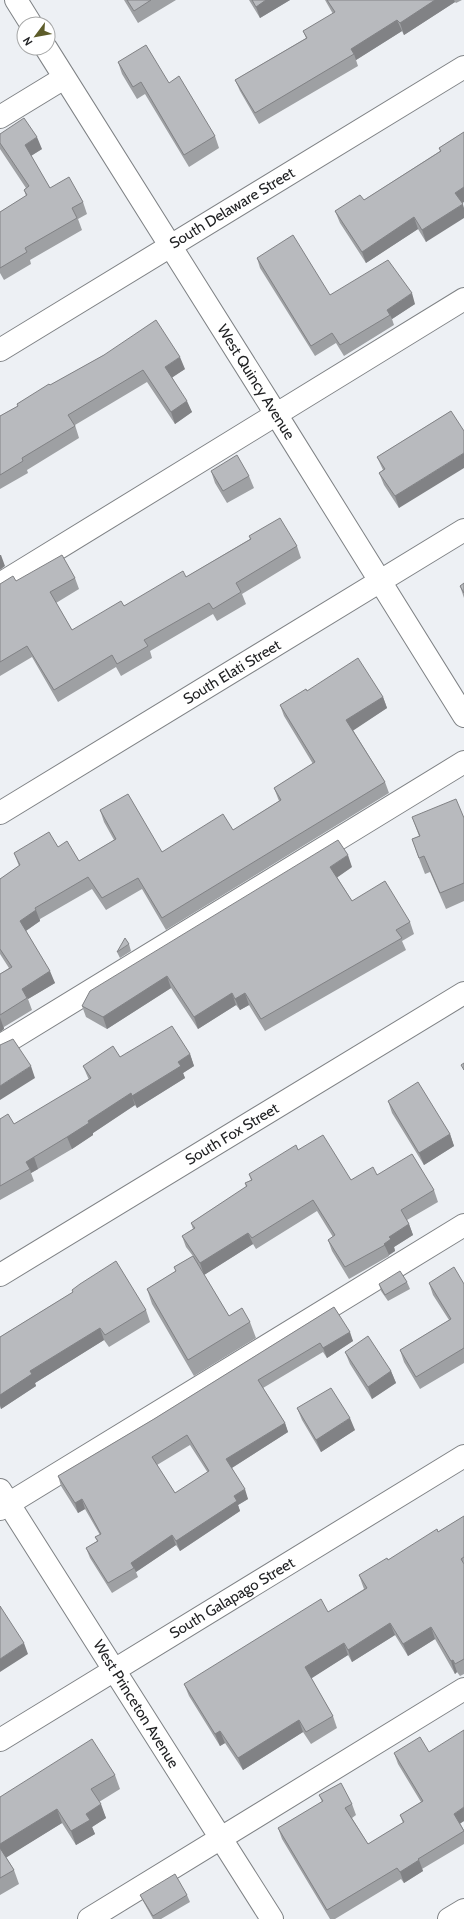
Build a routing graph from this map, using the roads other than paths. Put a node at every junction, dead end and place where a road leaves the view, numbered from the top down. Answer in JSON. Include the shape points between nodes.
{"nodes":[{"id":1,"x":16,"y":0,"type":"edge"},
{"id":2,"x":26,"y":16,"type":"edge"},
{"id":3,"x":51,"y":56,"type":"edge"},
{"id":4,"x":464,"y":67,"type":"edge"},
{"id":5,"x":64,"y":78,"type":"junction"},
{"id":6,"x":0,"y":117,"type":"edge"},
{"id":7,"x":170,"y":246,"type":"junction"},
{"id":8,"x":464,"y":298,"type":"edge"},
{"id":9,"x":0,"y":350,"type":"edge"},
{"id":10,"x":276,"y":414,"type":"junction"},
{"id":11,"x":464,"y":530,"type":"edge"},
{"id":12,"x":380,"y":582,"type":"junction"},
{"id":13,"x":0,"y":584,"type":"edge"},
{"id":14,"x":464,"y":716,"type":"edge"},
{"id":15,"x":464,"y":762,"type":"edge"},
{"id":16,"x":0,"y":813,"type":"edge"},
{"id":17,"x":464,"y":993,"type":"edge"},
{"id":18,"x":0,"y":1046,"type":"edge"},
{"id":19,"x":464,"y":1225,"type":"edge"},
{"id":20,"x":0,"y":1275,"type":"edge"},
{"id":21,"x":464,"y":1456,"type":"edge"},
{"id":22,"x":3,"y":1501,"type":"edge"},
{"id":23,"x":114,"y":1670,"type":"junction"},
{"id":24,"x":464,"y":1689,"type":"edge"},
{"id":25,"x":0,"y":1740,"type":"edge"},
{"id":26,"x":220,"y":1838,"type":"junction"},
{"id":27,"x":464,"y":1910,"type":"edge"},
{"id":28,"x":89,"y":1919,"type":"edge"},
{"id":29,"x":272,"y":1919,"type":"edge"},
{"id":30,"x":449,"y":1919,"type":"edge"}],
"edges":[{"from":1,"to":2,"type":"street"},
{"from":3,"to":5,"type":"street","name":"West Quincy Avenue"},
{"from":4,"to":7,"type":"street","name":"South Delaware Street"},
{"from":5,"to":6,"type":"street"},
{"from":5,"to":7,"type":"street","name":"West Quincy Avenue"},
{"from":7,"to":9,"type":"street","name":"South Delaware Street"},
{"from":7,"to":10,"type":"street","name":"West Quincy Avenue"},
{"from":8,"to":10,"type":"street"},
{"from":10,"to":12,"type":"street","name":"West Quincy Avenue"},
{"from":10,"to":13,"type":"street"},
{"from":11,"to":12,"type":"street","name":"South Elati Street"},
{"from":12,"to":14,"type":"street","name":"West Quincy Avenue"},
{"from":12,"to":16,"type":"street","name":"South Elati Street"},
{"from":15,"to":18,"type":"street"},
{"from":17,"to":20,"type":"street","name":"South Fox Street"},
{"from":19,"to":22,"type":"street"},
{"from":21,"to":23,"type":"street","name":"South Galapago Street"},
{"from":22,"to":23,"type":"street","name":"West Princeton Avenue"},
{"from":23,"to":25,"type":"street","name":"South Galapago Street"},
{"from":23,"to":26,"type":"street","name":"West Princeton Avenue"},
{"from":24,"to":26,"type":"street"},
{"from":26,"to":28,"type":"street"},
{"from":26,"to":29,"type":"street","name":"West Princeton Avenue"},
{"from":27,"to":30,"type":"street"}]}
